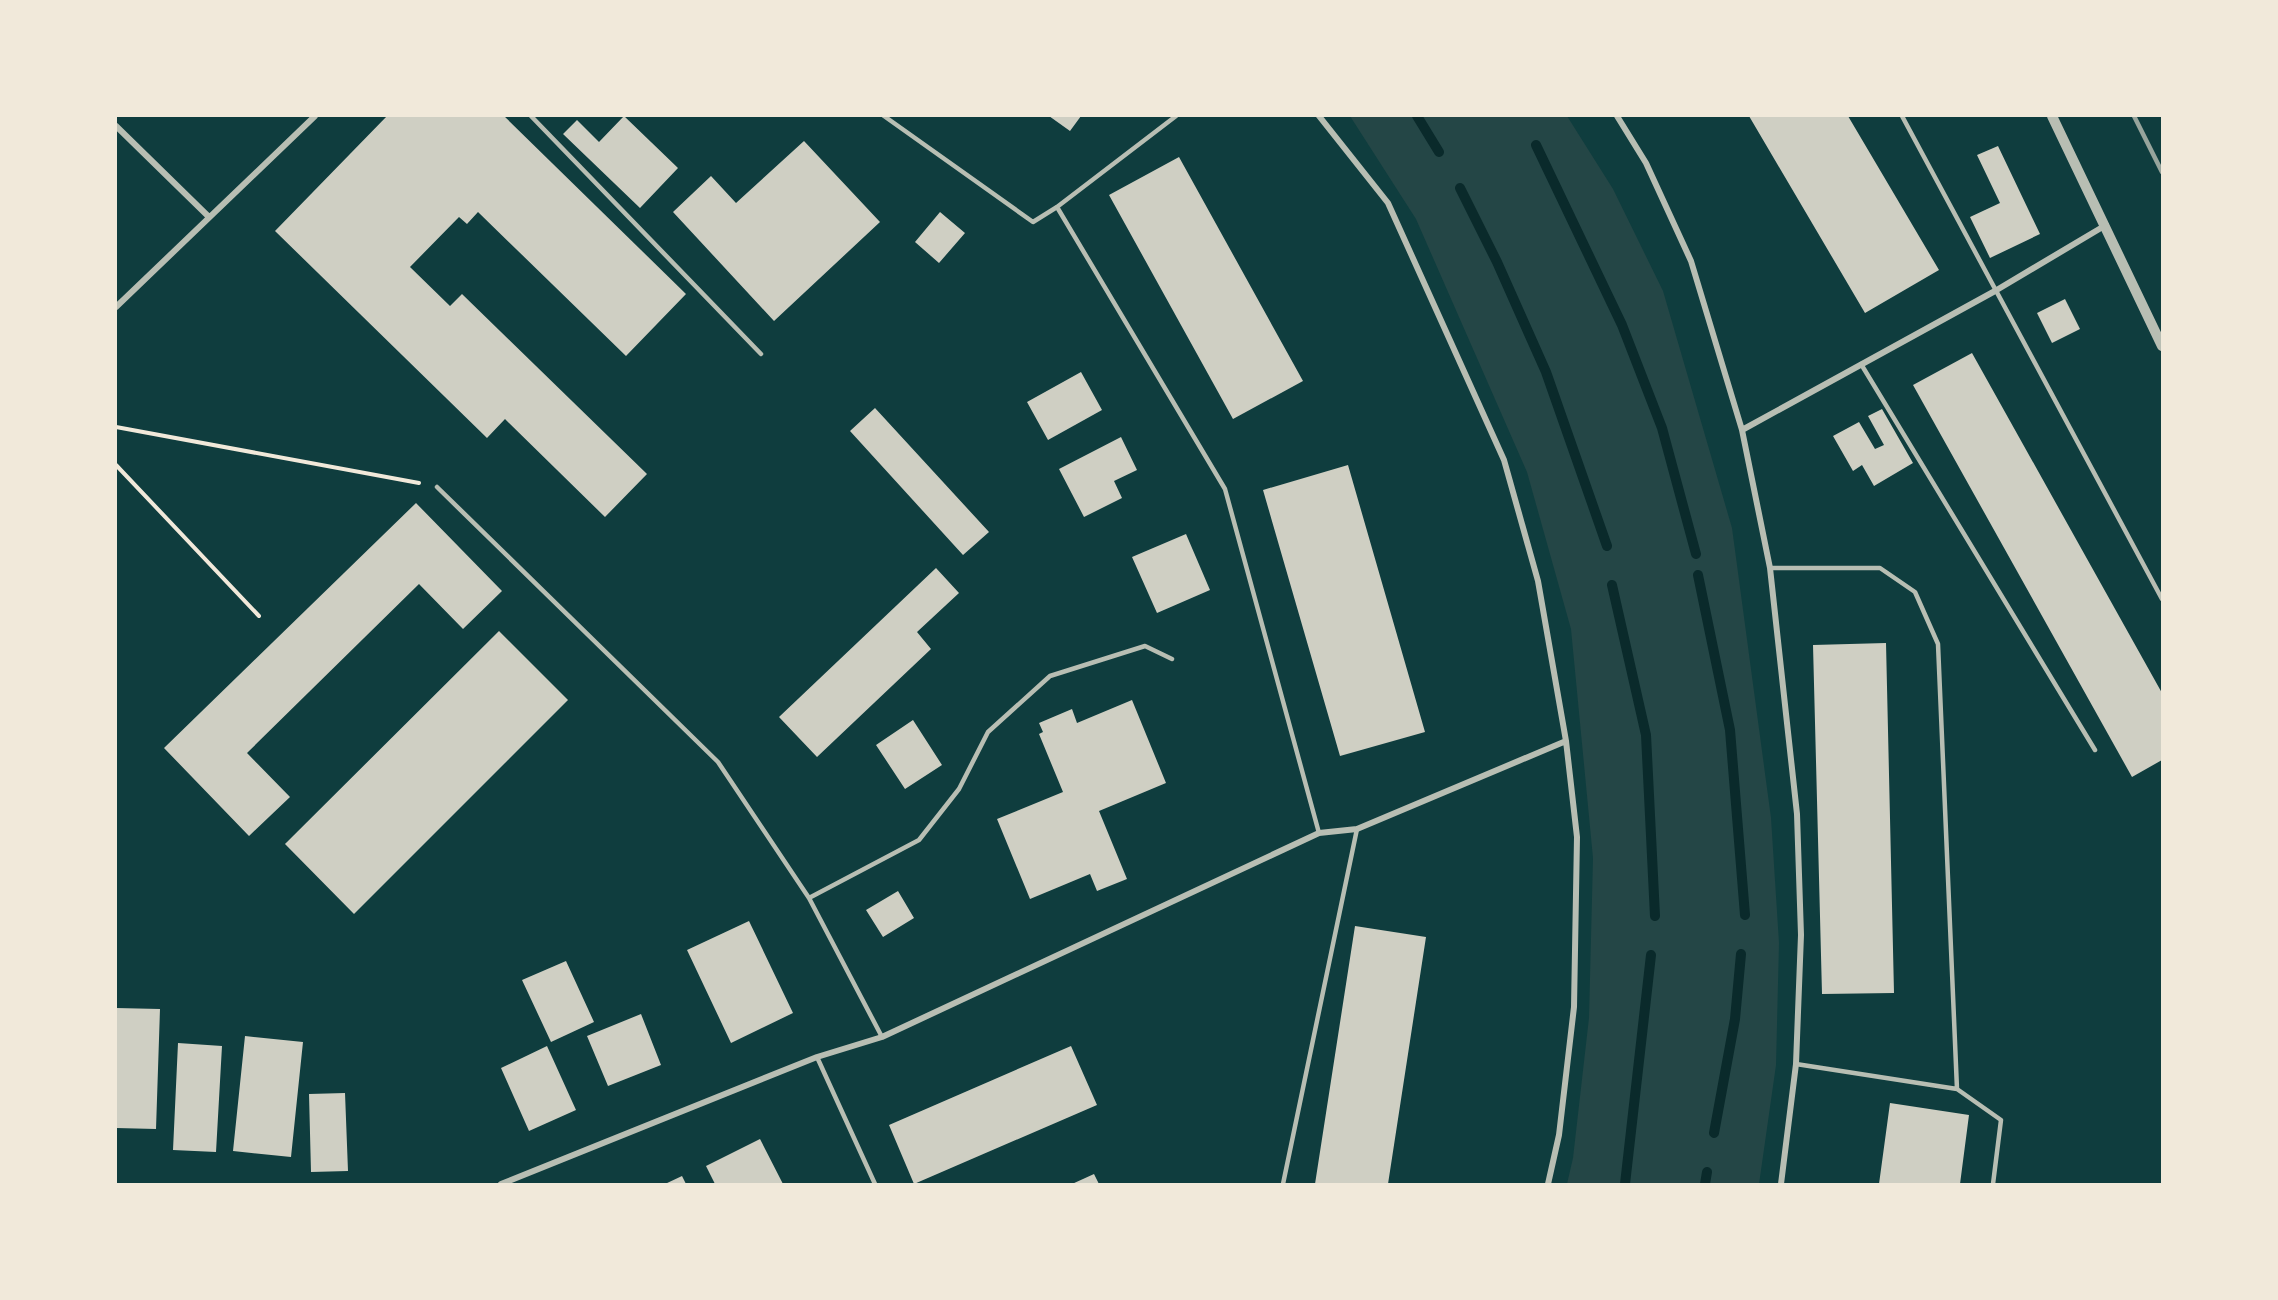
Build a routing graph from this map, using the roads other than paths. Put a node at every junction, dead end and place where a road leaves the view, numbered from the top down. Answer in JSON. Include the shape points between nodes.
{"nodes":[{"id":1,"x":315,"y":116,"type":"edge"},
{"id":2,"x":531,"y":116,"type":"edge"},
{"id":3,"x":884,"y":116,"type":"edge"},
{"id":4,"x":1176,"y":116,"type":"edge"},
{"id":5,"x":1319,"y":116,"type":"edge"},
{"id":6,"x":1617,"y":116,"type":"edge"},
{"id":7,"x":1902,"y":116,"type":"edge"},
{"id":8,"x":2052,"y":116,"type":"edge"},
{"id":9,"x":116,"y":126,"type":"edge"},
{"id":10,"x":1058,"y":207,"type":"junction"},
{"id":11,"x":209,"y":217,"type":"junction"},
{"id":12,"x":2106,"y":224,"type":"junction"},
{"id":13,"x":1995,"y":291,"type":"junction"},
{"id":14,"x":116,"y":308,"type":"edge"},
{"id":15,"x":2163,"y":346,"type":"edge"},
{"id":16,"x":761,"y":354,"type":"dead end"},
{"id":17,"x":1862,"y":364,"type":"junction"},
{"id":18,"x":1742,"y":430,"type":"junction"},
{"id":19,"x":437,"y":487,"type":"road end"},
{"id":20,"x":1770,"y":568,"type":"junction"},
{"id":21,"x":2163,"y":599,"type":"edge"},
{"id":22,"x":1172,"y":659,"type":"dead end"},
{"id":23,"x":1566,"y":741,"type":"junction"},
{"id":24,"x":2095,"y":750,"type":"dead end"},
{"id":25,"x":1357,"y":829,"type":"junction"},
{"id":26,"x":1319,"y":833,"type":"junction"},
{"id":27,"x":809,"y":898,"type":"junction"},
{"id":28,"x":882,"y":1037,"type":"junction"},
{"id":29,"x":817,"y":1057,"type":"junction"},
{"id":30,"x":1796,"y":1064,"type":"junction"},
{"id":31,"x":1957,"y":1089,"type":"junction"},
{"id":32,"x":501,"y":1185,"type":"edge"},
{"id":33,"x":875,"y":1185,"type":"edge"},
{"id":34,"x":1283,"y":1185,"type":"edge"},
{"id":35,"x":1548,"y":1185,"type":"edge"},
{"id":36,"x":1781,"y":1185,"type":"edge"},
{"id":37,"x":1993,"y":1185,"type":"edge"}],
"edges":[{"from":1,"to":11,"type":"street"},
{"from":2,"to":16,"type":"lane"},
{"from":3,"to":10,"type":"lane","via":[[1033,222]]},
{"from":4,"to":10,"type":"lane"},
{"from":5,"to":23,"type":"street","via":[[1388,203],[1504,460],[1538,581]]},
{"from":6,"to":18,"type":"street","via":[[1646,163],[1691,261]]},
{"from":7,"to":13,"type":"lane"},
{"from":8,"to":12,"type":"street"},
{"from":9,"to":11,"type":"street"},
{"from":10,"to":26,"type":"lane","via":[[1225,489]]},
{"from":11,"to":14,"type":"street"},
{"from":12,"to":13,"type":"street"},
{"from":12,"to":15,"type":"street"},
{"from":13,"to":17,"type":"street"},
{"from":13,"to":21,"type":"lane"},
{"from":17,"to":18,"type":"street"},
{"from":17,"to":24,"type":"lane"},
{"from":18,"to":20,"type":"street"},
{"from":19,"to":27,"type":"lane","via":[[718,762]]},
{"from":20,"to":30,"type":"street","via":[[1797,814],[1801,935]]},
{"from":20,"to":31,"type":"lane","via":[[1880,568],[1915,592],[1938,644]]},
{"from":22,"to":27,"type":"lane","via":[[1145,646],[1050,676],[988,732],[959,789],[920,840]]},
{"from":23,"to":25,"type":"street"},
{"from":23,"to":35,"type":"street","via":[[1577,837],[1574,1007],[1559,1135]]},
{"from":25,"to":26,"type":"street"},
{"from":25,"to":34,"type":"lane"},
{"from":26,"to":28,"type":"street"},
{"from":27,"to":28,"type":"lane"},
{"from":28,"to":29,"type":"street"},
{"from":29,"to":32,"type":"street"},
{"from":29,"to":33,"type":"lane"},
{"from":30,"to":31,"type":"lane"},
{"from":30,"to":36,"type":"street"},
{"from":31,"to":37,"type":"lane","via":[[2001,1120]]}]}
